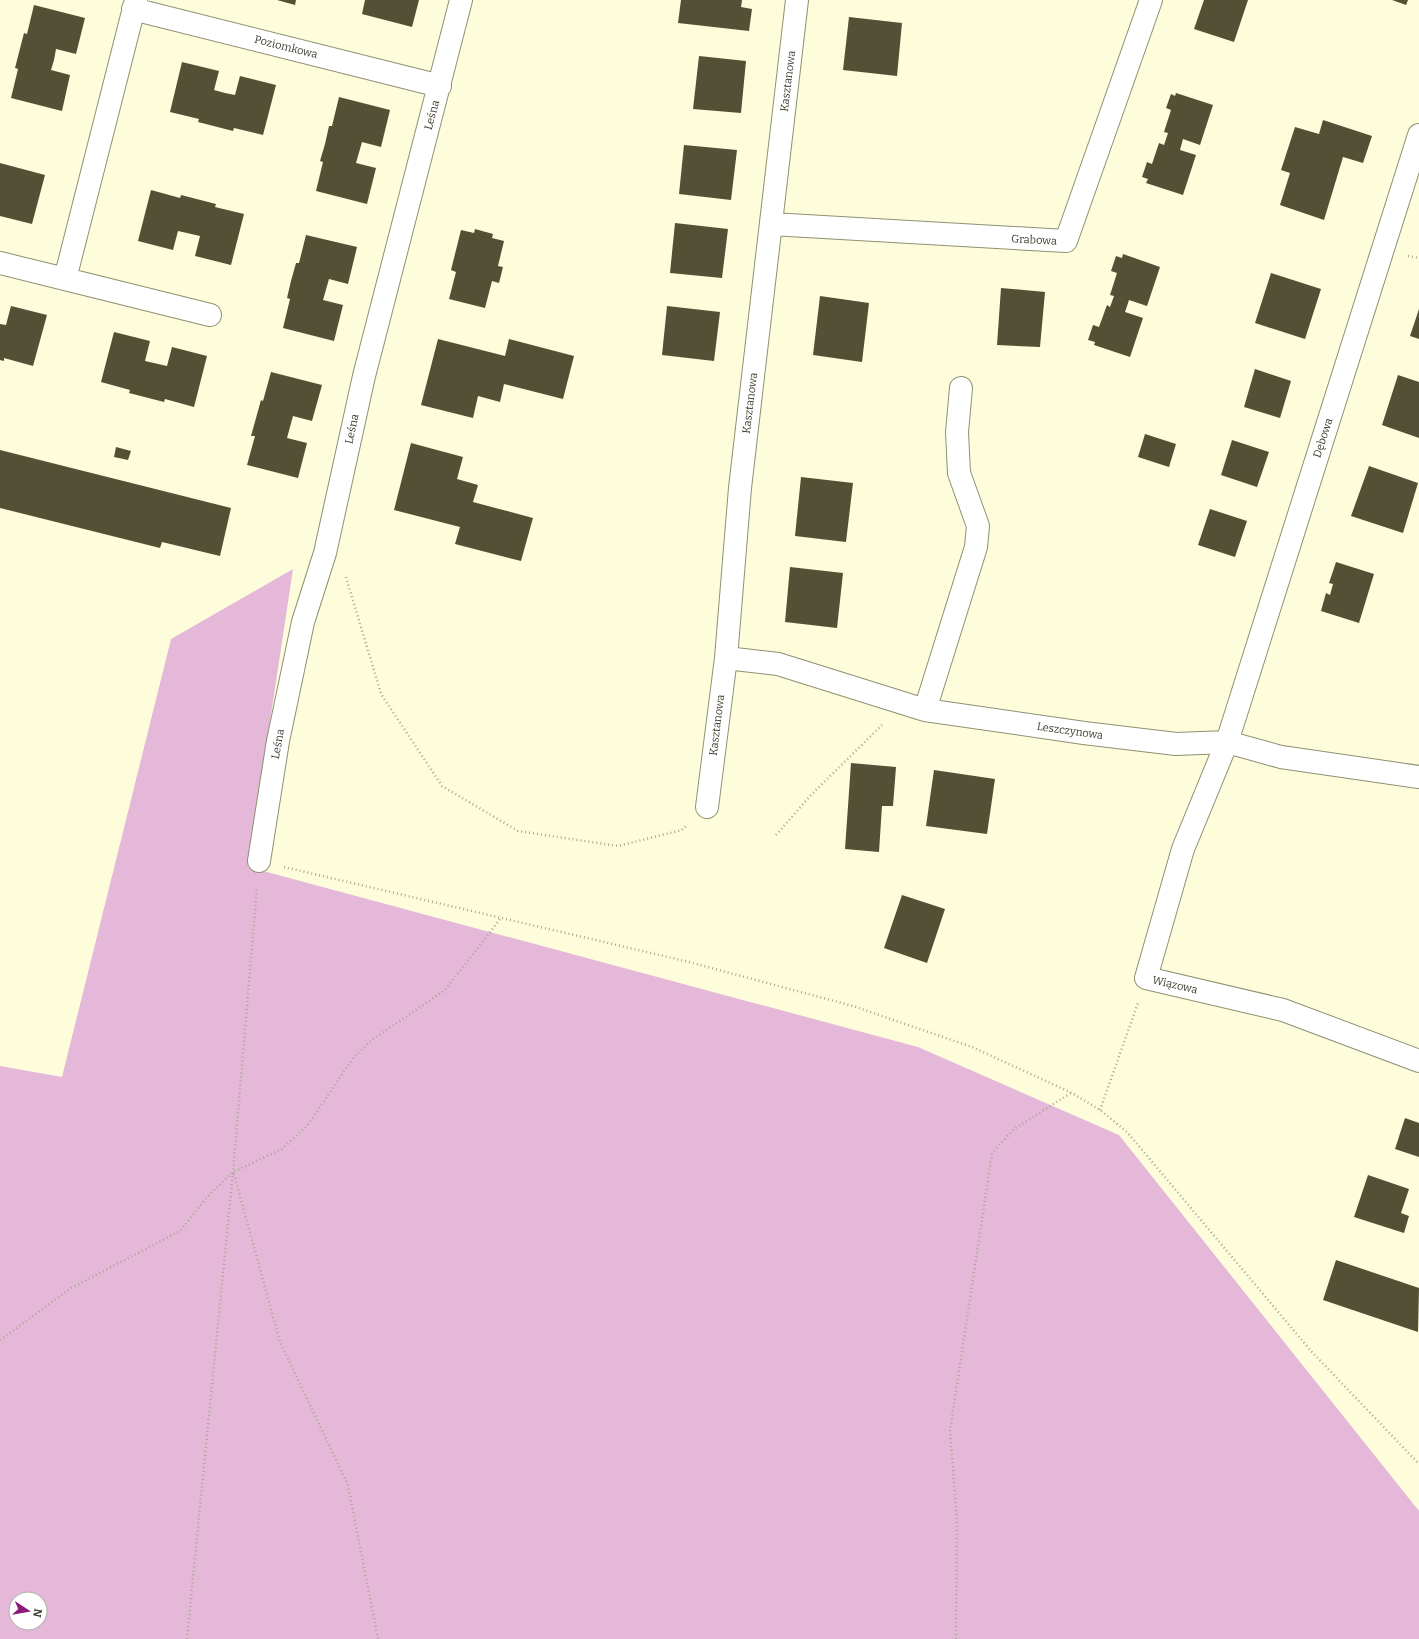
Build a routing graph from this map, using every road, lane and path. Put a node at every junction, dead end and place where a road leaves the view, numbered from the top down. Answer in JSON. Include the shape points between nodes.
{"nodes":[{"id":1,"x":461,"y":0,"type":"edge"},
{"id":2,"x":797,"y":0,"type":"edge"},
{"id":3,"x":1151,"y":0,"type":"edge"},
{"id":4,"x":134,"y":4,"type":"edge"},
{"id":5,"x":440,"y":86,"type":"junction"},
{"id":6,"x":1419,"y":135,"type":"edge"},
{"id":7,"x":771,"y":224,"type":"junction"},
{"id":8,"x":0,"y":263,"type":"edge"},
{"id":9,"x":65,"y":279,"type":"junction"},
{"id":10,"x":210,"y":315,"type":"dead end"},
{"id":11,"x":961,"y":388,"type":"dead end"},
{"id":12,"x":325,"y":553,"type":"junction"},
{"id":13,"x":726,"y":658,"type":"junction"},
{"id":14,"x":895,"y":702,"type":"junction"},
{"id":15,"x":925,"y":710,"type":"junction"},
{"id":16,"x":1227,"y":742,"type":"junction"},
{"id":17,"x":1419,"y":777,"type":"edge"},
{"id":18,"x":707,"y":807,"type":"joint"},
{"id":19,"x":776,"y":835,"type":"dead end"},
{"id":20,"x":259,"y":861,"type":"junction"},
{"id":21,"x":501,"y":918,"type":"junction"},
{"id":22,"x":1146,"y":978,"type":"junction"},
{"id":23,"x":1419,"y":1061,"type":"edge"},
{"id":24,"x":1072,"y":1093,"type":"junction"},
{"id":25,"x":1100,"y":1110,"type":"junction"},
{"id":26,"x":233,"y":1172,"type":"junction"},
{"id":27,"x":0,"y":1340,"type":"edge"},
{"id":28,"x":1419,"y":1464,"type":"edge"},
{"id":29,"x":187,"y":1639,"type":"edge"},
{"id":30,"x":378,"y":1639,"type":"edge"},
{"id":31,"x":956,"y":1639,"type":"edge"}],
"edges":[{"from":1,"to":5,"type":"street","name":"Leśna"},
{"from":2,"to":7,"type":"street","name":"Kasztanowa"},
{"from":3,"to":7,"type":"street","name":"Grabowa","via":[[1066,242]]},
{"from":4,"to":5,"type":"street","name":"Poziomkowa"},
{"from":4,"to":9,"type":"street","name":"Poziomkowa"},
{"from":5,"to":12,"type":"street","name":"Leśna","via":[[364,376]]},
{"from":6,"to":16,"type":"street","name":"Dębowa"},
{"from":7,"to":13,"type":"street","name":"Kasztanowa","via":[[740,488]]},
{"from":8,"to":9,"type":"street"},
{"from":9,"to":10,"type":"street"},
{"from":11,"to":15,"type":"street","via":[[957,432],[959,473],[978,526],[976,547]]},
{"from":12,"to":18,"type":"path","via":[[341,561],[381,694],[442,786],[518,831],[618,846],[682,830]]},
{"from":12,"to":20,"type":"street","name":"Leśna","via":[[303,622],[278,741]]},
{"from":13,"to":14,"type":"street","name":"Leszczynowa","via":[[778,664]]},
{"from":13,"to":18,"type":"street","name":"Kasztanowa"},
{"from":14,"to":15,"type":"street","name":"Leszczynowa"},
{"from":14,"to":19,"type":"path","via":[[881,726],[812,794]]},
{"from":15,"to":16,"type":"street","name":"Leszczynowa","via":[[1176,744]]},
{"from":16,"to":17,"type":"street","name":"Leszczynowa","via":[[1282,757]]},
{"from":16,"to":22,"type":"street","name":"Wiązowa","via":[[1183,849]]},
{"from":20,"to":21,"type":"path"},
{"from":20,"to":26,"type":"path"},
{"from":21,"to":24,"type":"path","via":[[752,978],[853,1006],[972,1047]]},
{"from":21,"to":26,"type":"path","via":[[445,990],[372,1040],[354,1057],[306,1126],[282,1149]]},
{"from":22,"to":23,"type":"street","name":"Wiązowa","via":[[1283,1010]]},
{"from":22,"to":25,"type":"path"},
{"from":24,"to":25,"type":"path"},
{"from":24,"to":31,"type":"path","via":[[1014,1129],[992,1153],[950,1431],[957,1522]]},
{"from":25,"to":28,"type":"path","via":[[1127,1132],[1311,1351]]},
{"from":26,"to":27,"type":"path","via":[[208,1196],[180,1231],[71,1288]]},
{"from":26,"to":29,"type":"path"},
{"from":26,"to":30,"type":"path","via":[[280,1342],[348,1485]]}]}
